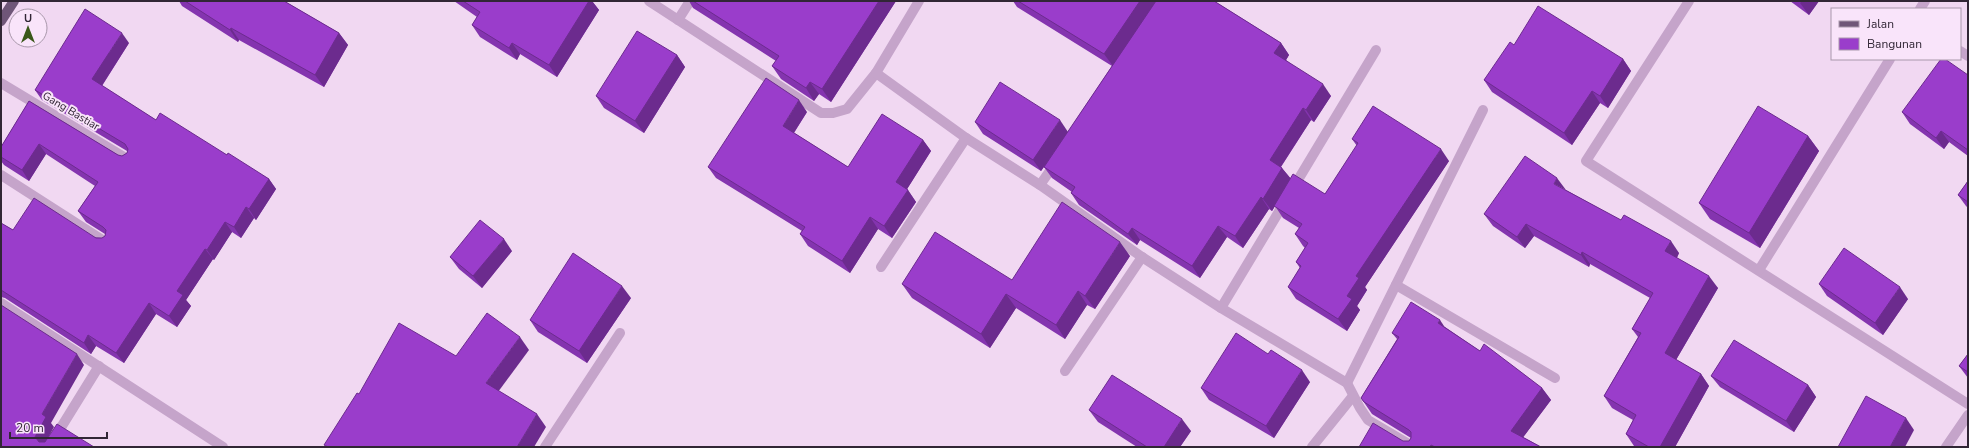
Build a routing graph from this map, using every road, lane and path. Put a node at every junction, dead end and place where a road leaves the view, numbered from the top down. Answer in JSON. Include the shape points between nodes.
{"nodes":[{"id":1,"x":14,"y":1,"type":"edge"},
{"id":2,"x":649,"y":1,"type":"edge"},
{"id":3,"x":690,"y":1,"type":"edge"},
{"id":4,"x":919,"y":1,"type":"edge"},
{"id":5,"x":1689,"y":1,"type":"edge"},
{"id":6,"x":678,"y":20,"type":"junction"},
{"id":7,"x":1,"y":21,"type":"edge"},
{"id":8,"x":1376,"y":50,"type":"dead end"},
{"id":9,"x":1889,"y":60,"type":"edge"},
{"id":10,"x":876,"y":73,"type":"junction"},
{"id":11,"x":1,"y":83,"type":"edge"},
{"id":12,"x":1484,"y":110,"type":"dead end"},
{"id":13,"x":966,"y":138,"type":"junction"},
{"id":14,"x":1062,"y":152,"type":"edge"},
{"id":15,"x":129,"y":160,"type":"edge"},
{"id":16,"x":1,"y":176,"type":"edge"},
{"id":17,"x":1040,"y":185,"type":"junction"},
{"id":18,"x":107,"y":243,"type":"edge"},
{"id":19,"x":1142,"y":257,"type":"junction"},
{"id":20,"x":881,"y":267,"type":"dead end"},
{"id":21,"x":1758,"y":270,"type":"junction"},
{"id":22,"x":1396,"y":285,"type":"junction"},
{"id":23,"x":1,"y":303,"type":"edge"},
{"id":24,"x":1221,"y":308,"type":"junction"},
{"id":25,"x":620,"y":333,"type":"dead end"},
{"id":26,"x":98,"y":366,"type":"junction"},
{"id":27,"x":1065,"y":371,"type":"dead end"},
{"id":28,"x":1554,"y":378,"type":"dead end"},
{"id":29,"x":1347,"y":383,"type":"junction"},
{"id":30,"x":1353,"y":396,"type":"junction"},
{"id":31,"x":1968,"y":404,"type":"edge"},
{"id":32,"x":1968,"y":415,"type":"edge"},
{"id":33,"x":49,"y":447,"type":"edge"},
{"id":34,"x":223,"y":447,"type":"edge"},
{"id":35,"x":546,"y":447,"type":"edge"},
{"id":36,"x":1312,"y":447,"type":"edge"},
{"id":37,"x":1414,"y":447,"type":"edge"},
{"id":38,"x":1946,"y":447,"type":"edge"}],
"edges":[{"from":1,"to":7,"type":"main road"},
{"from":2,"to":6,"type":"street"},
{"from":3,"to":6,"type":"street"},
{"from":4,"to":10,"type":"street"},
{"from":5,"to":21,"type":"street","via":[[1586,161]]},
{"from":6,"to":10,"type":"street","via":[[821,113],[847,110]]},
{"from":8,"to":24,"type":"street"},
{"from":9,"to":21,"type":"street"},
{"from":10,"to":13,"type":"street"},
{"from":11,"to":15,"type":"street","name":"Gang Bastiar"},
{"from":12,"to":22,"type":"street"},
{"from":13,"to":17,"type":"street"},
{"from":13,"to":20,"type":"street"},
{"from":14,"to":17,"type":"street"},
{"from":16,"to":18,"type":"street"},
{"from":17,"to":19,"type":"street"},
{"from":19,"to":24,"type":"street"},
{"from":19,"to":27,"type":"street"},
{"from":21,"to":31,"type":"street"},
{"from":22,"to":28,"type":"street"},
{"from":22,"to":29,"type":"street"},
{"from":23,"to":26,"type":"street"},
{"from":24,"to":29,"type":"street"},
{"from":25,"to":35,"type":"street"},
{"from":26,"to":33,"type":"street"},
{"from":26,"to":34,"type":"street"},
{"from":29,"to":30,"type":"street"},
{"from":30,"to":36,"type":"street"},
{"from":30,"to":37,"type":"street","via":[[1368,420]]},
{"from":32,"to":38,"type":"street"}]}
